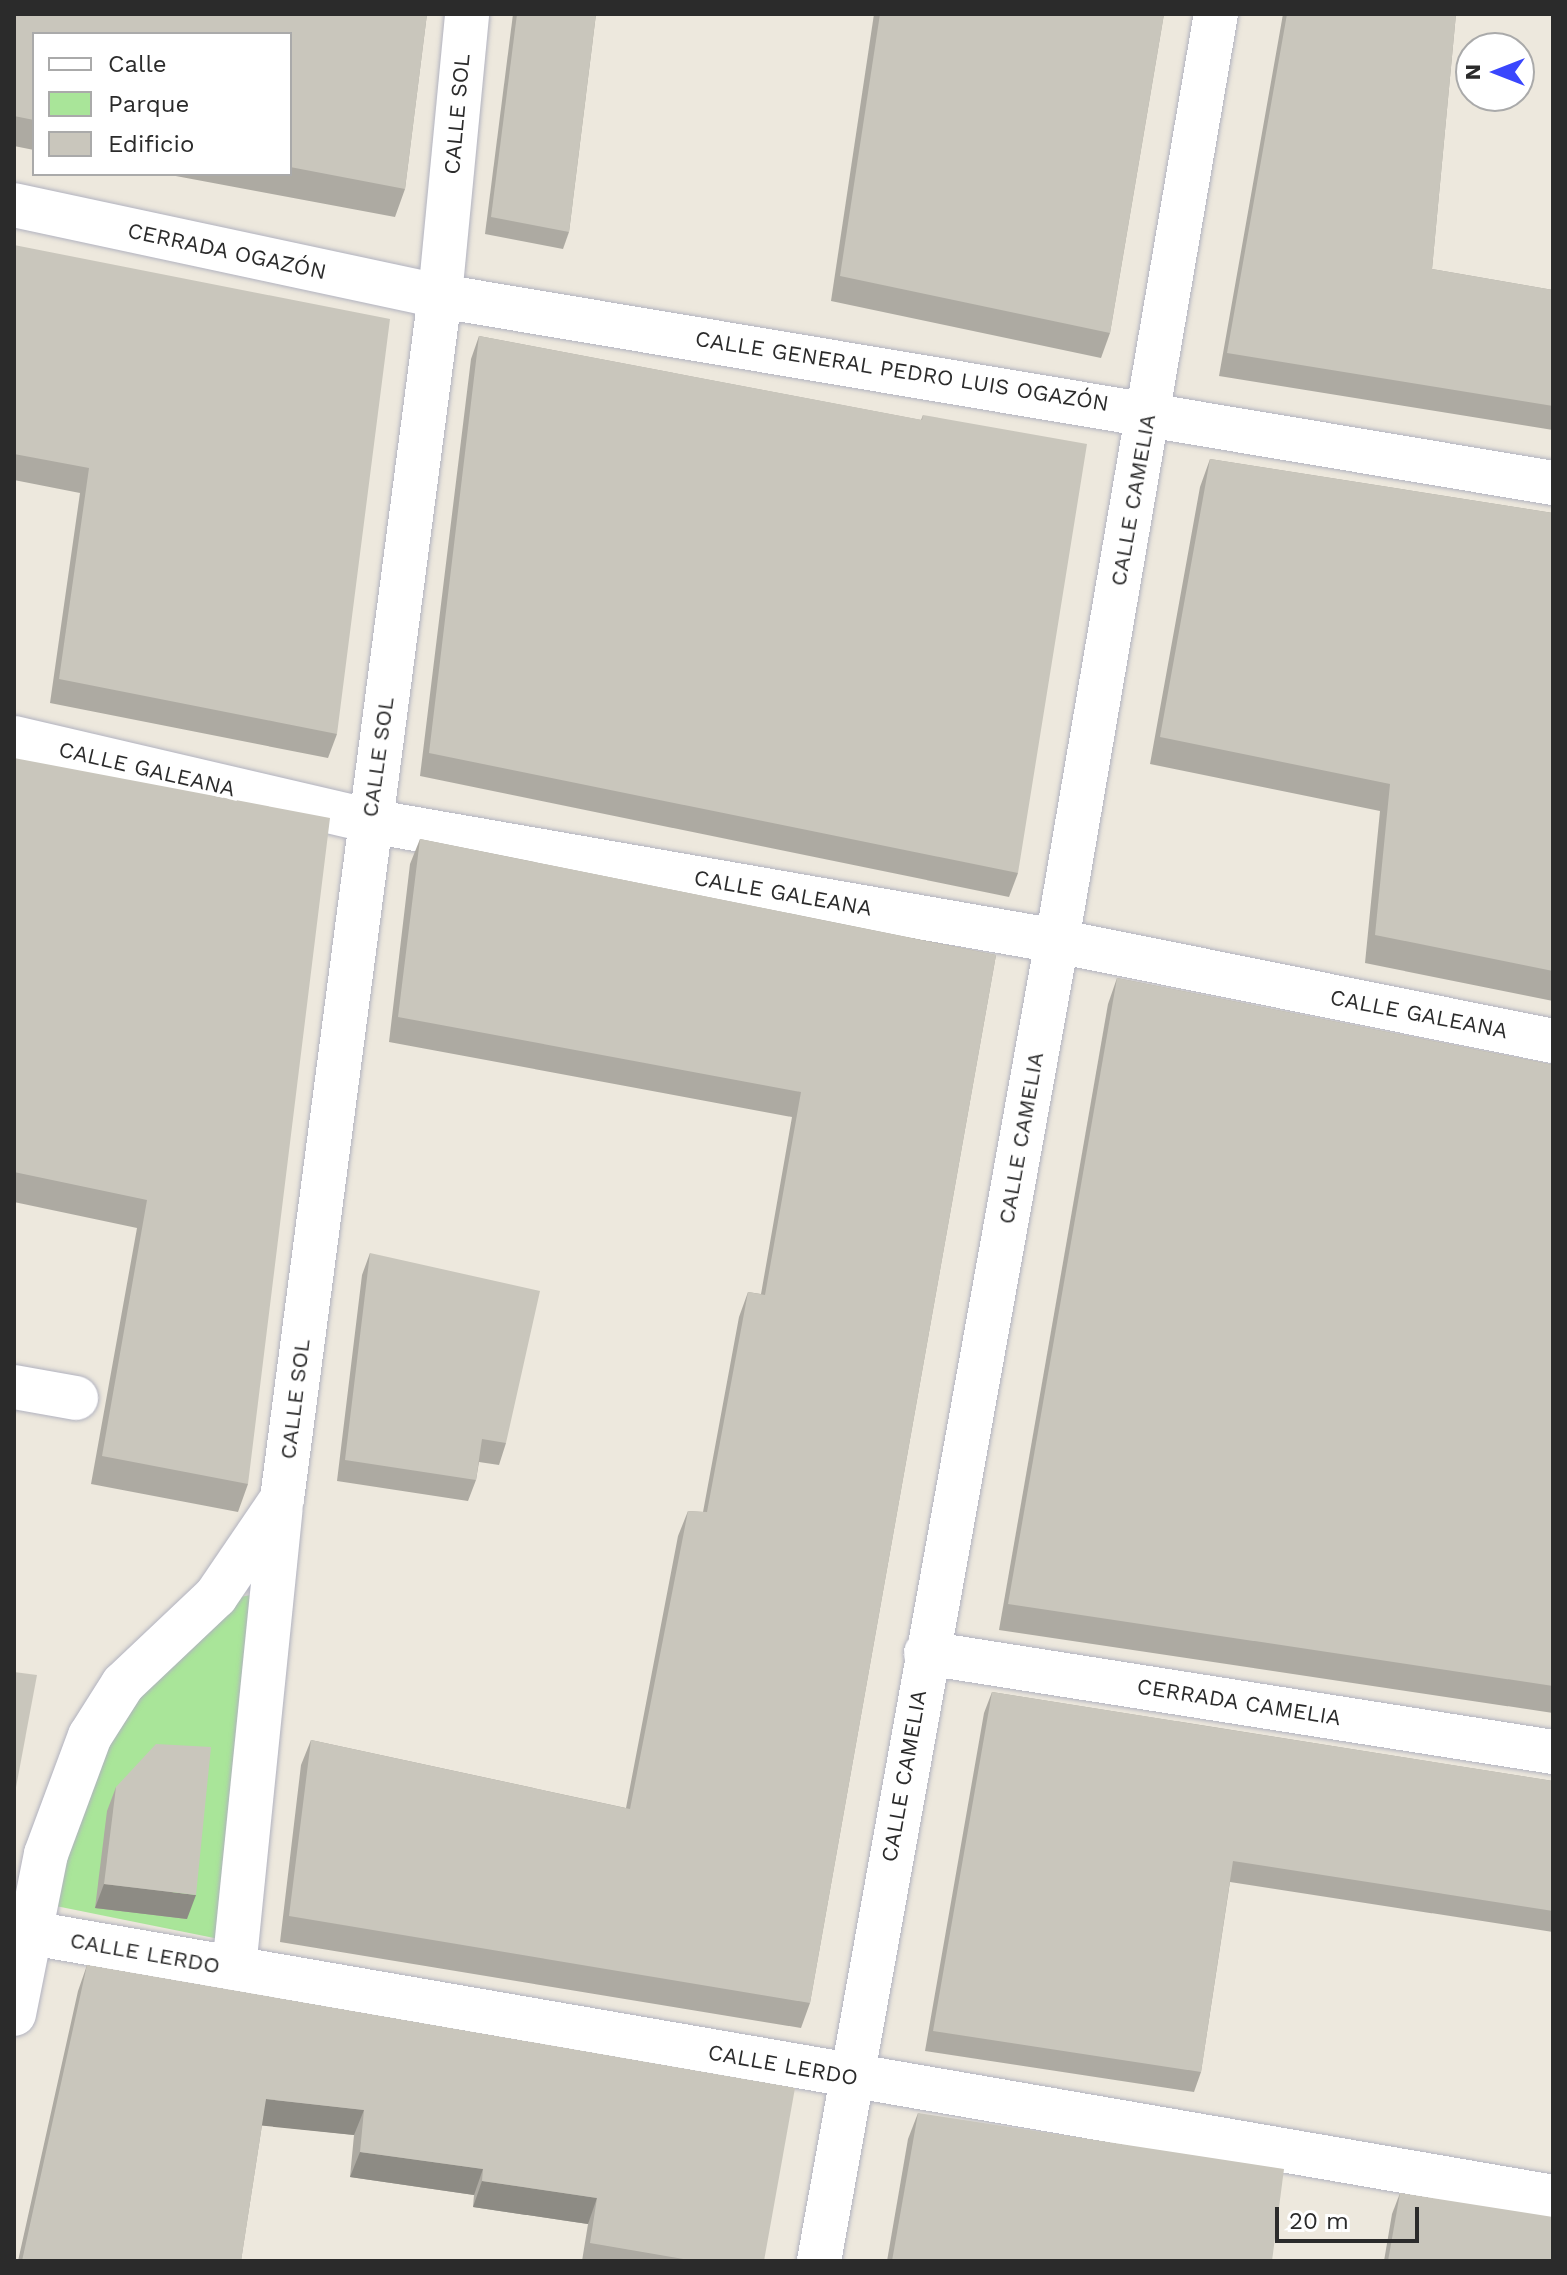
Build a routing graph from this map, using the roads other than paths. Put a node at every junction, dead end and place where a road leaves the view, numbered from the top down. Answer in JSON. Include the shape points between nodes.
{"nodes":[{"id":1,"x":467,"y":14,"type":"edge"},
{"id":2,"x":1216,"y":14,"type":"edge"},
{"id":3,"x":14,"y":205,"type":"edge"},
{"id":4,"x":440,"y":296,"type":"junction"},
{"id":5,"x":1148,"y":411,"type":"junction"},
{"id":6,"x":1553,"y":483,"type":"edge"},
{"id":7,"x":14,"y":738,"type":"edge"},
{"id":8,"x":370,"y":821,"type":"junction"},
{"id":9,"x":1057,"y":941,"type":"junction"},
{"id":10,"x":1553,"y":1041,"type":"edge"},
{"id":11,"x":14,"y":1387,"type":"edge"},
{"id":12,"x":76,"y":1398,"type":"dead end"},
{"id":13,"x":282,"y":1499,"type":"junction"},
{"id":14,"x":926,"y":1653,"type":"junction"},
{"id":15,"x":1553,"y":1752,"type":"edge"},
{"id":16,"x":23,"y":1932,"type":"edge"},
{"id":17,"x":234,"y":1968,"type":"junction"},
{"id":18,"x":14,"y":2014,"type":"edge"},
{"id":19,"x":851,"y":2077,"type":"junction"},
{"id":20,"x":1553,"y":2197,"type":"edge"},
{"id":21,"x":819,"y":2261,"type":"edge"}],
"edges":[{"from":1,"to":4,"type":"street","name":"CALLE SOL"},
{"from":2,"to":5,"type":"street","name":"CALLE CAMELIA"},
{"from":3,"to":4,"type":"street","name":"CERRADA OGAZÓN"},
{"from":4,"to":5,"type":"street","name":"CALLE GENERAL PEDRO LUIS OGAZÓN"},
{"from":4,"to":8,"type":"street","name":"CALLE SOL"},
{"from":5,"to":6,"type":"street","name":"CALLE GENERAL PEDRO LUIS OGAZÓN"},
{"from":5,"to":9,"type":"street","name":"CALLE CAMELIA"},
{"from":7,"to":8,"type":"street","name":"CALLE GALEANA"},
{"from":8,"to":9,"type":"street","name":"CALLE GALEANA"},
{"from":8,"to":13,"type":"street","name":"CALLE SOL"},
{"from":9,"to":10,"type":"street","name":"CALLE GALEANA"},
{"from":9,"to":14,"type":"street","name":"CALLE CAMELIA"},
{"from":11,"to":12,"type":"street"},
{"from":13,"to":16,"type":"street","name":"CALLE SOL","via":[[216,1596],[123,1684],[90,1736]]},
{"from":13,"to":17,"type":"street","name":"CALLE SOL"},
{"from":14,"to":15,"type":"street","name":"CERRADA CAMELIA"},
{"from":14,"to":19,"type":"street","name":"CALLE CAMELIA"},
{"from":16,"to":17,"type":"street","name":"CALLE LERDO"},
{"from":16,"to":18,"type":"street","name":"CALLE SOL"},
{"from":17,"to":19,"type":"street","name":"CALLE LERDO"},
{"from":19,"to":20,"type":"street","name":"CALLE LERDO"},
{"from":19,"to":21,"type":"street","name":"CALLE CAMELIA"}]}
